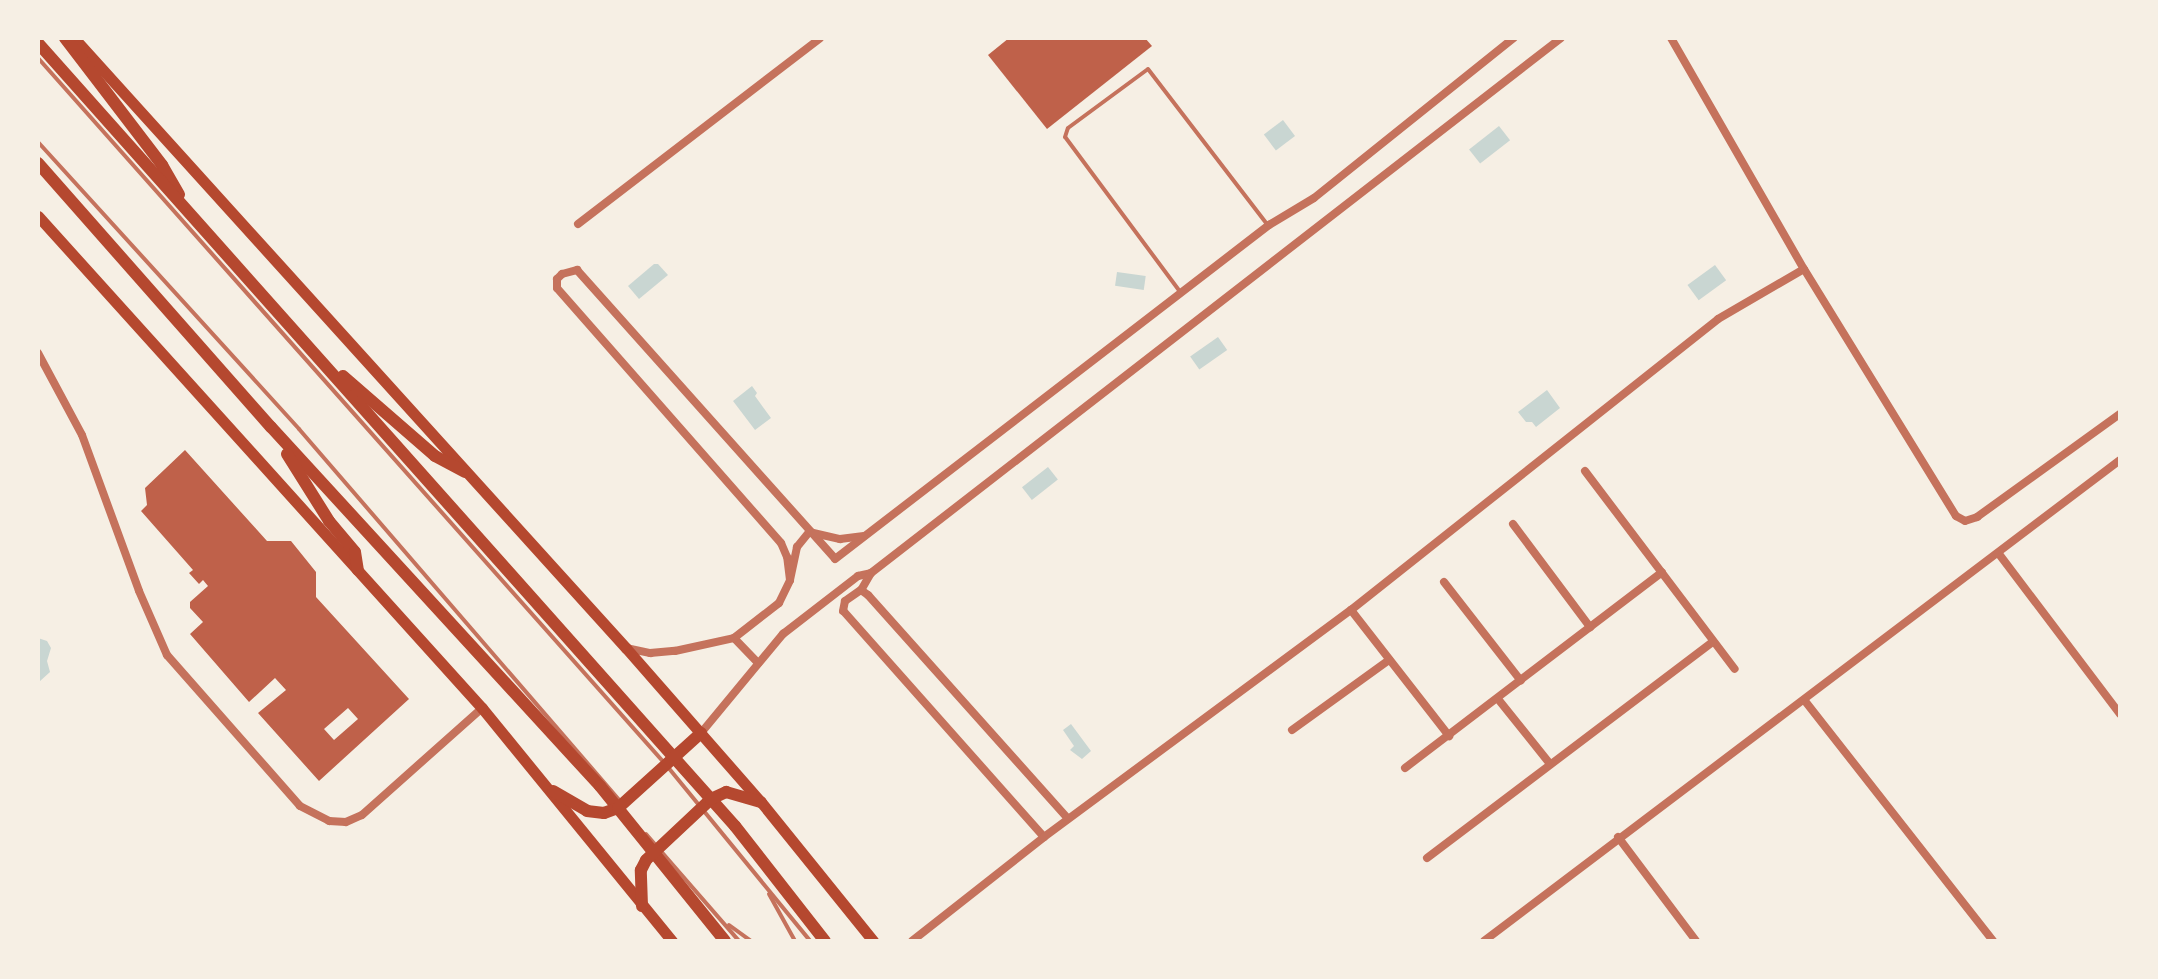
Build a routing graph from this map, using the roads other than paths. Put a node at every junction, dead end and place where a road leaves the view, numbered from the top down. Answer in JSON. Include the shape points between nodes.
{"nodes":[{"id":1,"x":65,"y":38,"type":"edge"},
{"id":2,"x":74,"y":38,"type":"edge"},
{"id":3,"x":820,"y":38,"type":"edge"},
{"id":4,"x":1514,"y":38,"type":"edge"},
{"id":5,"x":1561,"y":38,"type":"edge"},
{"id":6,"x":1671,"y":38,"type":"edge"},
{"id":7,"x":38,"y":43,"type":"edge"},
{"id":8,"x":38,"y":58,"type":"edge"},
{"id":9,"x":38,"y":142,"type":"edge"},
{"id":10,"x":38,"y":163,"type":"edge"},
{"id":11,"x":189,"y":211,"type":"junction"},
{"id":12,"x":38,"y":216,"type":"edge"},
{"id":13,"x":578,"y":224,"type":"dead end"},
{"id":14,"x":1269,"y":225,"type":"junction"},
{"id":15,"x":1804,"y":269,"type":"junction"},
{"id":16,"x":1181,"y":293,"type":"junction"},
{"id":17,"x":38,"y":353,"type":"edge"},
{"id":18,"x":329,"y":368,"type":"junction"},
{"id":19,"x":2120,"y":414,"type":"edge"},
{"id":20,"x":271,"y":427,"type":"junction"},
{"id":21,"x":2120,"y":460,"type":"edge"},
{"id":22,"x":1585,"y":471,"type":"dead end"},
{"id":23,"x":465,"y":472,"type":"junction"},
{"id":24,"x":1513,"y":524,"type":"dead end"},
{"id":25,"x":809,"y":532,"type":"junction"},
{"id":26,"x":865,"y":536,"type":"junction"},
{"id":27,"x":1999,"y":554,"type":"junction"},
{"id":28,"x":358,"y":570,"type":"junction"},
{"id":29,"x":1662,"y":572,"type":"junction"},
{"id":30,"x":871,"y":573,"type":"junction"},
{"id":31,"x":790,"y":580,"type":"junction"},
{"id":32,"x":1444,"y":582,"type":"dead end"},
{"id":33,"x":861,"y":590,"type":"junction"},
{"id":34,"x":1351,"y":610,"type":"junction"},
{"id":35,"x":1590,"y":627,"type":"junction"},
{"id":36,"x":734,"y":638,"type":"junction"},
{"id":37,"x":1713,"y":642,"type":"junction"},
{"id":38,"x":626,"y":648,"type":"junction"},
{"id":39,"x":1389,"y":660,"type":"junction"},
{"id":40,"x":758,"y":663,"type":"junction"},
{"id":41,"x":1735,"y":669,"type":"dead end"},
{"id":42,"x":1521,"y":681,"type":"junction"},
{"id":43,"x":1498,"y":699,"type":"junction"},
{"id":44,"x":1805,"y":701,"type":"junction"},
{"id":45,"x":482,"y":708,"type":"junction"},
{"id":46,"x":2120,"y":714,"type":"edge"},
{"id":47,"x":1292,"y":730,"type":"dead end"},
{"id":48,"x":701,"y":733,"type":"junction"},
{"id":49,"x":1449,"y":736,"type":"junction"},
{"id":50,"x":671,"y":762,"type":"junction"},
{"id":51,"x":1550,"y":764,"type":"junction"},
{"id":52,"x":1405,"y":768,"type":"dead end"},
{"id":53,"x":553,"y":791,"type":"junction"},
{"id":54,"x":761,"y":802,"type":"junction"},
{"id":55,"x":706,"y":803,"type":"junction"},
{"id":56,"x":620,"y":806,"type":"junction"},
{"id":57,"x":1068,"y":819,"type":"junction"},
{"id":58,"x":1044,"y":837,"type":"junction"},
{"id":59,"x":1618,"y":837,"type":"junction"},
{"id":60,"x":655,"y":849,"type":"junction"},
{"id":61,"x":1427,"y":858,"type":"dead end"},
{"id":62,"x":765,"y":886,"type":"junction"},
{"id":63,"x":642,"y":906,"type":"junction"},
{"id":64,"x":723,"y":922,"type":"junction"},
{"id":65,"x":672,"y":941,"type":"edge"},
{"id":66,"x":725,"y":941,"type":"edge"},
{"id":67,"x":739,"y":941,"type":"edge"},
{"id":68,"x":751,"y":941,"type":"edge"},
{"id":69,"x":795,"y":941,"type":"edge"},
{"id":70,"x":810,"y":941,"type":"edge"},
{"id":71,"x":825,"y":941,"type":"edge"},
{"id":72,"x":873,"y":941,"type":"edge"},
{"id":73,"x":912,"y":941,"type":"edge"},
{"id":74,"x":1484,"y":941,"type":"edge"},
{"id":75,"x":1696,"y":941,"type":"edge"},
{"id":76,"x":1993,"y":941,"type":"edge"}],
"edges":[{"from":1,"to":11,"type":"highway","via":[[162,165]]},
{"from":2,"to":23,"type":"main road"},
{"from":3,"to":13,"type":"street"},
{"from":4,"to":14,"type":"street","via":[[1314,198]]},
{"from":5,"to":30,"type":"street"},
{"from":6,"to":15,"type":"street"},
{"from":7,"to":11,"type":"highway"},
{"from":8,"to":50,"type":"lane"},
{"from":9,"to":56,"type":"lane","via":[[299,429]]},
{"from":10,"to":20,"type":"highway"},
{"from":11,"to":18,"type":"highway"},
{"from":12,"to":28,"type":"main road"},
{"from":14,"to":16,"type":"street"},
{"from":14,"to":16,"type":"lane","via":[[1148,69],[1068,128],[1065,137]]},
{"from":15,"to":19,"type":"street","via":[[1950,509],[1965,521]]},
{"from":15,"to":34,"type":"street","via":[[1718,319]]},
{"from":16,"to":26,"type":"street"},
{"from":17,"to":45,"type":"street","via":[[82,435],[167,655],[300,806],[329,821],[346,822],[362,815]]},
{"from":18,"to":23,"type":"highway","via":[[435,456]]},
{"from":18,"to":50,"type":"highway"},
{"from":20,"to":28,"type":"highway","via":[[321,509],[355,552]]},
{"from":20,"to":56,"type":"highway"},
{"from":21,"to":27,"type":"street"},
{"from":22,"to":29,"type":"street"},
{"from":23,"to":38,"type":"main road"},
{"from":24,"to":35,"type":"street"},
{"from":25,"to":26,"type":"street","via":[[840,539]]},
{"from":25,"to":26,"type":"street","via":[[835,559]]},
{"from":25,"to":31,"type":"street","via":[[797,547]]},
{"from":25,"to":31,"type":"street","via":[[577,270],[562,274],[557,288],[781,543]]},
{"from":27,"to":44,"type":"street"},
{"from":27,"to":46,"type":"street"},
{"from":28,"to":45,"type":"main road"},
{"from":29,"to":35,"type":"street"},
{"from":29,"to":37,"type":"street"},
{"from":30,"to":33,"type":"street"},
{"from":30,"to":40,"type":"street","via":[[826,599]]},
{"from":31,"to":36,"type":"street","via":[[779,603]]},
{"from":32,"to":42,"type":"street"},
{"from":33,"to":57,"type":"street"},
{"from":33,"to":58,"type":"street","via":[[845,601],[843,611]]},
{"from":34,"to":39,"type":"street"},
{"from":34,"to":57,"type":"street"},
{"from":35,"to":42,"type":"street"},
{"from":36,"to":38,"type":"street","via":[[675,651]]},
{"from":36,"to":40,"type":"street"},
{"from":37,"to":41,"type":"street"},
{"from":37,"to":51,"type":"street"},
{"from":38,"to":48,"type":"main road"},
{"from":39,"to":47,"type":"street"},
{"from":39,"to":49,"type":"street"},
{"from":40,"to":48,"type":"street"},
{"from":42,"to":43,"type":"street"},
{"from":43,"to":49,"type":"street"},
{"from":43,"to":51,"type":"street"},
{"from":44,"to":59,"type":"street"},
{"from":44,"to":76,"type":"street"},
{"from":45,"to":53,"type":"main road"},
{"from":48,"to":50,"type":"highway"},
{"from":48,"to":54,"type":"main road"},
{"from":49,"to":52,"type":"street"},
{"from":50,"to":55,"type":"highway"},
{"from":50,"to":56,"type":"highway"},
{"from":51,"to":61,"type":"street"},
{"from":53,"to":56,"type":"highway","via":[[587,811],[604,813]]},
{"from":53,"to":63,"type":"main road"},
{"from":54,"to":55,"type":"highway","via":[[726,792]]},
{"from":54,"to":72,"type":"main road"},
{"from":55,"to":60,"type":"highway"},
{"from":55,"to":62,"type":"lane"},
{"from":55,"to":71,"type":"highway"},
{"from":56,"to":60,"type":"highway"},
{"from":57,"to":58,"type":"street"},
{"from":58,"to":73,"type":"street"},
{"from":59,"to":74,"type":"street"},
{"from":59,"to":75,"type":"street"},
{"from":60,"to":63,"type":"highway","via":[[641,870]]},
{"from":60,"to":64,"type":"lane"},
{"from":60,"to":66,"type":"highway"},
{"from":62,"to":69,"type":"lane"},
{"from":62,"to":70,"type":"lane"},
{"from":63,"to":65,"type":"main road"},
{"from":64,"to":67,"type":"lane"},
{"from":64,"to":68,"type":"lane"}]}
